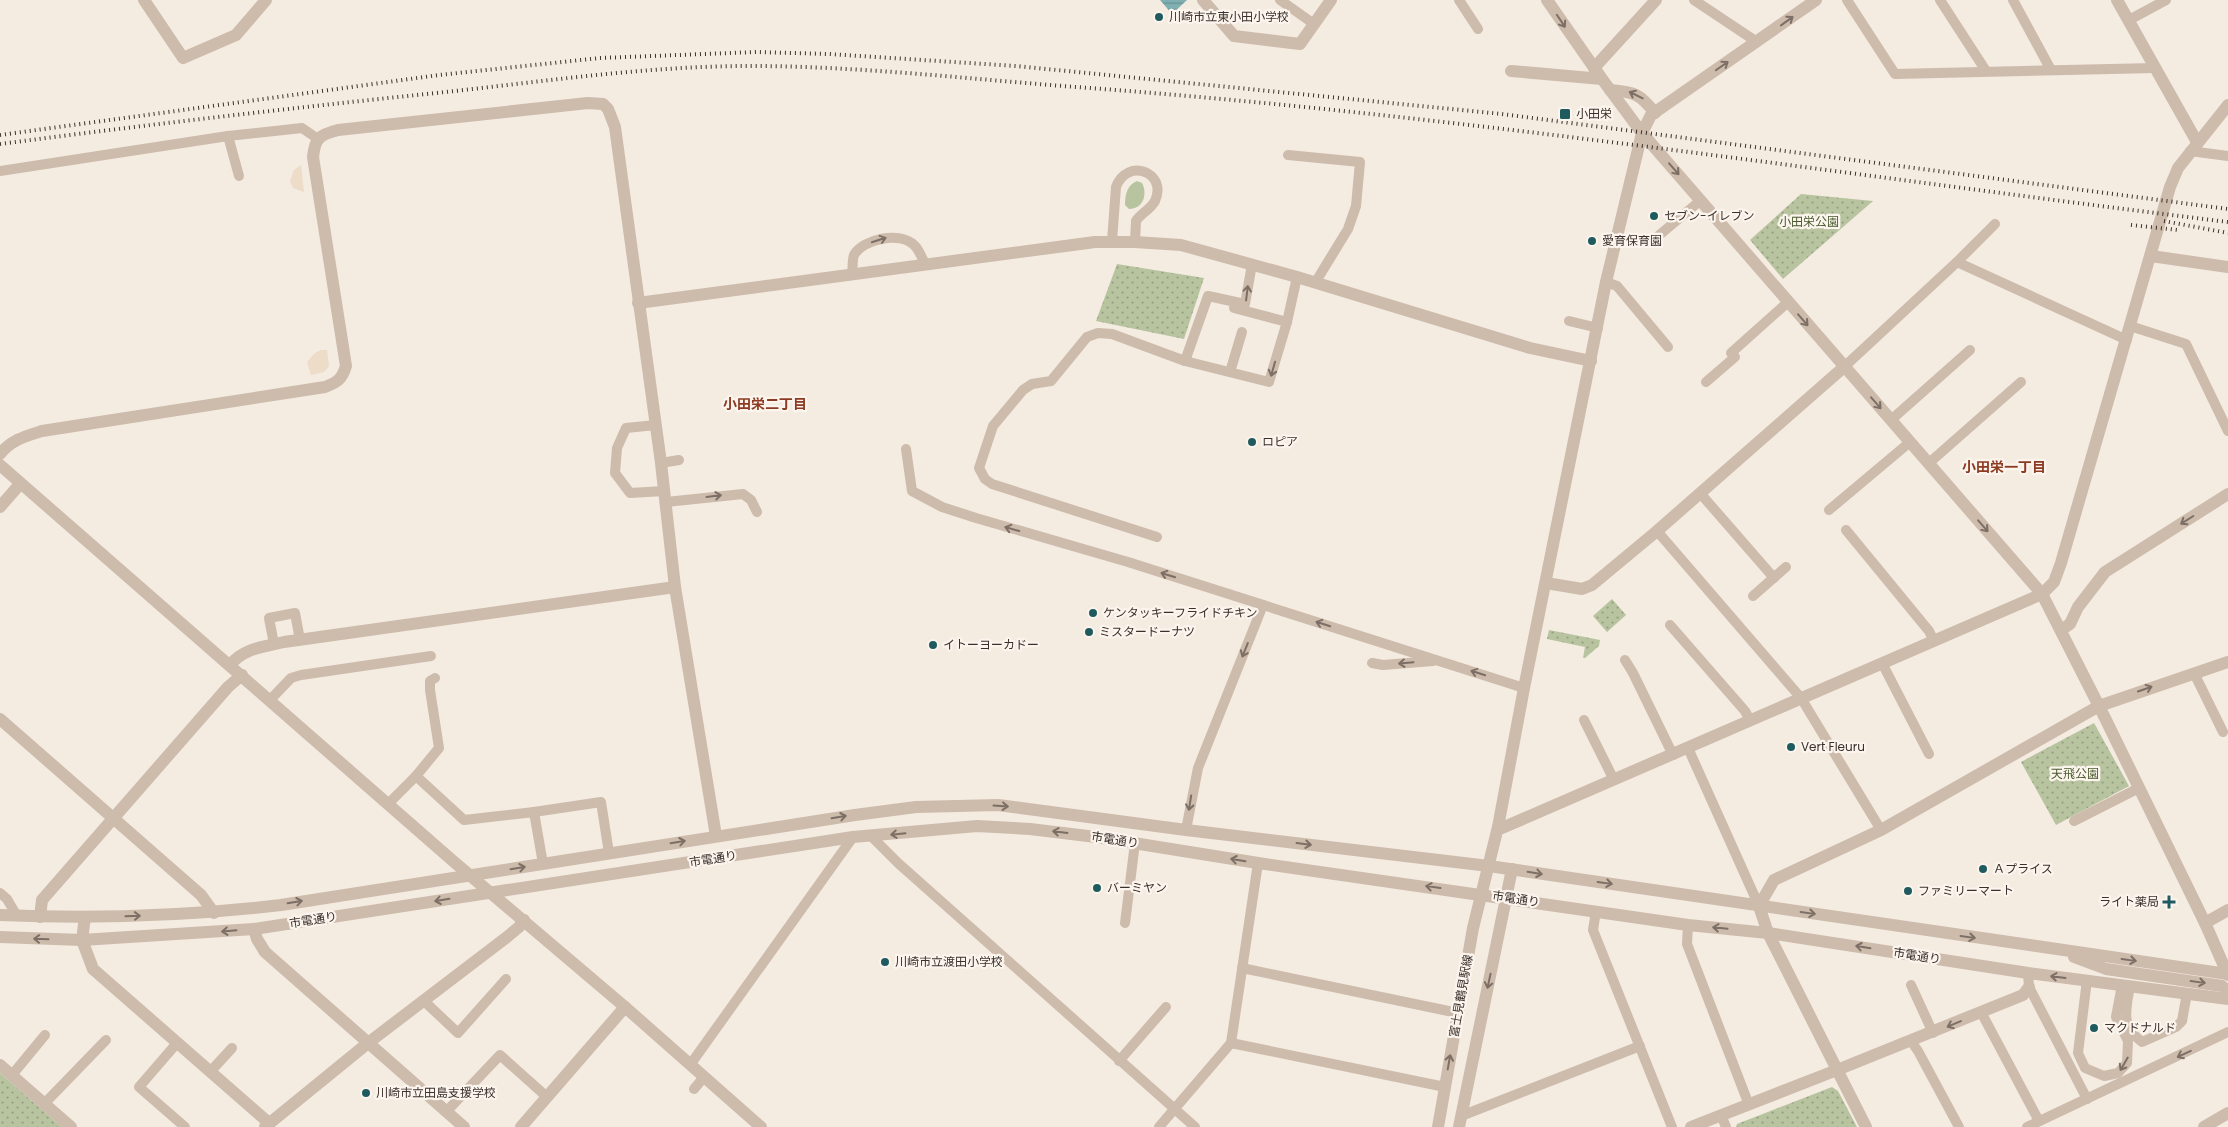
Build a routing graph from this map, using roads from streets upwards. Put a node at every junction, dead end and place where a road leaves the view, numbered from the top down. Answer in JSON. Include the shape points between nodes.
{"nodes":[{"id":1,"x":144,"y":0,"type":"edge"},
{"id":2,"x":266,"y":0,"type":"edge"},
{"id":3,"x":1204,"y":0,"type":"edge"},
{"id":4,"x":1547,"y":0,"type":"edge"},
{"id":5,"x":1656,"y":0,"type":"edge"},
{"id":6,"x":1816,"y":0,"type":"edge"},
{"id":7,"x":2117,"y":0,"type":"edge"},
{"id":8,"x":1327,"y":1,"type":"edge"},
{"id":9,"x":1594,"y":68,"type":"junction"},
{"id":10,"x":1511,"y":70,"type":"dead end"},
{"id":11,"x":1606,"y":85,"type":"junction"},
{"id":12,"x":2228,"y":104,"type":"edge"},
{"id":13,"x":1655,"y":113,"type":"junction"},
{"id":14,"x":1642,"y":133,"type":"junction"},
{"id":15,"x":2194,"y":146,"type":"junction"},
{"id":16,"x":2151,"y":256,"type":"junction"},
{"id":17,"x":2228,"y":267,"type":"edge"},
{"id":18,"x":638,"y":303,"type":"junction"},
{"id":19,"x":1591,"y":361,"type":"junction"},
{"id":20,"x":1844,"y":367,"type":"junction"},
{"id":21,"x":0,"y":454,"type":"edge"},
{"id":22,"x":0,"y":465,"type":"edge"},
{"id":23,"x":20,"y":484,"type":"junction"},
{"id":24,"x":2228,"y":494,"type":"edge"},
{"id":25,"x":0,"y":507,"type":"edge"},
{"id":26,"x":1546,"y":583,"type":"junction"},
{"id":27,"x":676,"y":587,"type":"junction"},
{"id":28,"x":2042,"y":594,"type":"junction"},
{"id":29,"x":2061,"y":630,"type":"junction"},
{"id":30,"x":2228,"y":662,"type":"edge"},
{"id":31,"x":230,"y":665,"type":"junction"},
{"id":32,"x":242,"y":675,"type":"junction"},
{"id":33,"x":2099,"y":706,"type":"junction"},
{"id":34,"x":0,"y":719,"type":"edge"},
{"id":35,"x":114,"y":817,"type":"junction"},
{"id":36,"x":1498,"y":827,"type":"junction"},
{"id":37,"x":716,"y":836,"type":"junction"},
{"id":38,"x":1489,"y":866,"type":"junction"},
{"id":39,"x":1512,"y":869,"type":"junction"},
{"id":40,"x":470,"y":876,"type":"junction"},
{"id":41,"x":490,"y":892,"type":"junction"},
{"id":42,"x":1482,"y":894,"type":"junction"},
{"id":43,"x":1506,"y":897,"type":"junction"},
{"id":44,"x":1759,"y":906,"type":"junction"},
{"id":45,"x":2228,"y":910,"type":"edge"},
{"id":46,"x":214,"y":913,"type":"junction"},
{"id":47,"x":0,"y":915,"type":"edge"},
{"id":48,"x":40,"y":917,"type":"junction"},
{"id":49,"x":85,"y":917,"type":"junction"},
{"id":50,"x":524,"y":920,"type":"junction"},
{"id":51,"x":2205,"y":923,"type":"junction"},
{"id":52,"x":254,"y":929,"type":"junction"},
{"id":53,"x":1768,"y":933,"type":"junction"},
{"id":54,"x":0,"y":937,"type":"edge"},
{"id":55,"x":82,"y":940,"type":"junction"},
{"id":56,"x":2048,"y":948,"type":"junction"},
{"id":57,"x":2228,"y":974,"type":"edge"},
{"id":58,"x":2028,"y":987,"type":"road end"},
{"id":59,"x":2228,"y":991,"type":"edge"},
{"id":60,"x":2228,"y":999,"type":"edge"},
{"id":61,"x":624,"y":1007,"type":"junction"},
{"id":62,"x":368,"y":1043,"type":"junction"},
{"id":63,"x":0,"y":1065,"type":"edge"},
{"id":64,"x":1837,"y":1070,"type":"junction"},
{"id":65,"x":2228,"y":1113,"type":"edge"},
{"id":66,"x":1724,"y":1121,"type":"edge"},
{"id":67,"x":1460,"y":1122,"type":"edge"},
{"id":68,"x":267,"y":1125,"type":"edge"},
{"id":69,"x":71,"y":1127,"type":"edge"},
{"id":70,"x":464,"y":1127,"type":"edge"},
{"id":71,"x":521,"y":1127,"type":"edge"},
{"id":72,"x":761,"y":1127,"type":"edge"},
{"id":73,"x":1438,"y":1127,"type":"edge"},
{"id":74,"x":1691,"y":1127,"type":"edge"},
{"id":75,"x":1866,"y":1127,"type":"edge"},
{"id":76,"x":2204,"y":1127,"type":"edge"}],
"edges":[{"from":1,"to":2,"type":"street","via":[[183,58],[236,35]]},
{"from":3,"to":8,"type":"street","via":[[1234,36],[1300,44]]},
{"from":4,"to":9,"type":"street","one_way":true},
{"from":5,"to":9,"type":"street"},
{"from":13,"to":6,"type":"street","one_way":true},
{"from":7,"to":15,"type":"street"},
{"from":9,"to":11,"type":"street"},
{"from":10,"to":11,"type":"street"},
{"from":13,"to":11,"type":"street","one_way":true,"via":[[1643,98],[1631,91]]},
{"from":11,"to":14,"type":"street"},
{"from":12,"to":15,"type":"street"},
{"from":13,"to":14,"type":"street","name":"富士見鶴見駅線"},
{"from":14,"to":19,"type":"street","name":"富士見鶴見駅線","via":[[1606,282]]},
{"from":14,"to":20,"type":"street","one_way":true},
{"from":15,"to":16,"type":"street","via":[[2178,168],[2170,187]]},
{"from":16,"to":17,"type":"street"},
{"from":16,"to":28,"type":"street","via":[[2062,563],[2054,582]]},
{"from":18,"to":19,"type":"street","via":[[1112,241],[1135,242],[1181,245],[1530,348]]},
{"from":18,"to":21,"type":"street","via":[[615,127],[603,104],[338,130],[323,134],[318,139],[313,157],[346,366],[338,382],[325,387],[42,431],[20,438]]},
{"from":18,"to":27,"type":"street"},
{"from":19,"to":26,"type":"street","name":"富士見鶴見駅線"},
{"from":20,"to":26,"type":"street","via":[[1657,531],[1587,587]]},
{"from":20,"to":28,"type":"street","one_way":true},
{"from":22,"to":23,"type":"street"},
{"from":23,"to":25,"type":"street"},
{"from":23,"to":31,"type":"street"},
{"from":24,"to":29,"type":"street","one_way":true,"via":[[2105,572],[2078,607],[2070,624]]},
{"from":26,"to":36,"type":"street","name":"富士見鶴見駅線"},
{"from":27,"to":31,"type":"street","via":[[274,644],[238,655]]},
{"from":27,"to":37,"type":"street"},
{"from":28,"to":29,"type":"street"},
{"from":28,"to":36,"type":"street"},
{"from":29,"to":33,"type":"street"},
{"from":33,"to":30,"type":"street","one_way":true},
{"from":31,"to":32,"type":"street"},
{"from":32,"to":35,"type":"street"},
{"from":32,"to":40,"type":"street"},
{"from":33,"to":44,"type":"street","via":[[1881,830],[1774,880]]},
{"from":33,"to":51,"type":"street"},
{"from":34,"to":35,"type":"street"},
{"from":35,"to":46,"type":"street","via":[[201,895]]},
{"from":35,"to":48,"type":"street","via":[[42,900]]},
{"from":36,"to":38,"type":"street","name":"富士見鶴見駅線"},
{"from":37,"to":38,"type":"street","name":"市電通り","one_way":true,"via":[[916,807],[998,805]]},
{"from":40,"to":37,"type":"street","name":"市電通り","one_way":true},
{"from":38,"to":39,"type":"street","name":"市電通り"},
{"from":38,"to":42,"type":"street","name":"富士見鶴見駅線"},
{"from":39,"to":43,"type":"street","name":"富士見鶴見駅線"},
{"from":39,"to":44,"type":"street","name":"市電通り","one_way":true},
{"from":40,"to":41,"type":"street"},
{"from":46,"to":40,"type":"street","name":"市電通り","one_way":true},
{"from":42,"to":41,"type":"street","name":"市電通り","one_way":true,"via":[[1030,829],[977,826],[853,837]]},
{"from":41,"to":50,"type":"street"},
{"from":41,"to":52,"type":"street","name":"市電通り","one_way":true},
{"from":42,"to":43,"type":"street","name":"市電通り"},
{"from":73,"to":42,"type":"street","name":"富士見鶴見駅線","one_way":true,"via":[[1473,928]]},
{"from":53,"to":43,"type":"street","name":"市電通り","one_way":true,"via":[[1688,925]]},
{"from":43,"to":67,"type":"street","name":"富士見鶴見駅線","one_way":true},
{"from":44,"to":53,"type":"street"},
{"from":44,"to":56,"type":"street","name":"市電通り","one_way":true},
{"from":45,"to":51,"type":"street"},
{"from":49,"to":46,"type":"street","name":"市電通り","one_way":true},
{"from":47,"to":48,"type":"street","name":"市電通り"},
{"from":48,"to":49,"type":"street","name":"市電通り"},
{"from":49,"to":55,"type":"street"},
{"from":50,"to":61,"type":"street"},
{"from":50,"to":62,"type":"street","via":[[508,937]]},
{"from":51,"to":57,"type":"street"},
{"from":52,"to":55,"type":"street","name":"市電通り","one_way":true},
{"from":52,"to":62,"type":"street","via":[[265,952]]},
{"from":60,"to":53,"type":"street","name":"市電通り","one_way":true,"via":[[2028,973]]},
{"from":53,"to":64,"type":"street"},
{"from":55,"to":54,"type":"street","name":"市電通り","one_way":true},
{"from":55,"to":68,"type":"street","via":[[93,969]]},
{"from":56,"to":57,"type":"street","name":"市電通り","one_way":true},
{"from":56,"to":59,"type":"street","one_way":true,"via":[[2106,969],[2222,986]]},
{"from":58,"to":64,"type":"street","one_way":true,"via":[[2023,995]]},
{"from":61,"to":71,"type":"street"},
{"from":61,"to":72,"type":"street"},
{"from":62,"to":68,"type":"street"},
{"from":62,"to":70,"type":"street"},
{"from":63,"to":69,"type":"street"},
{"from":64,"to":66,"type":"street","via":[[1748,1104]]},
{"from":64,"to":75,"type":"street"},
{"from":65,"to":76,"type":"street"},
{"from":66,"to":74,"type":"street"}]}
